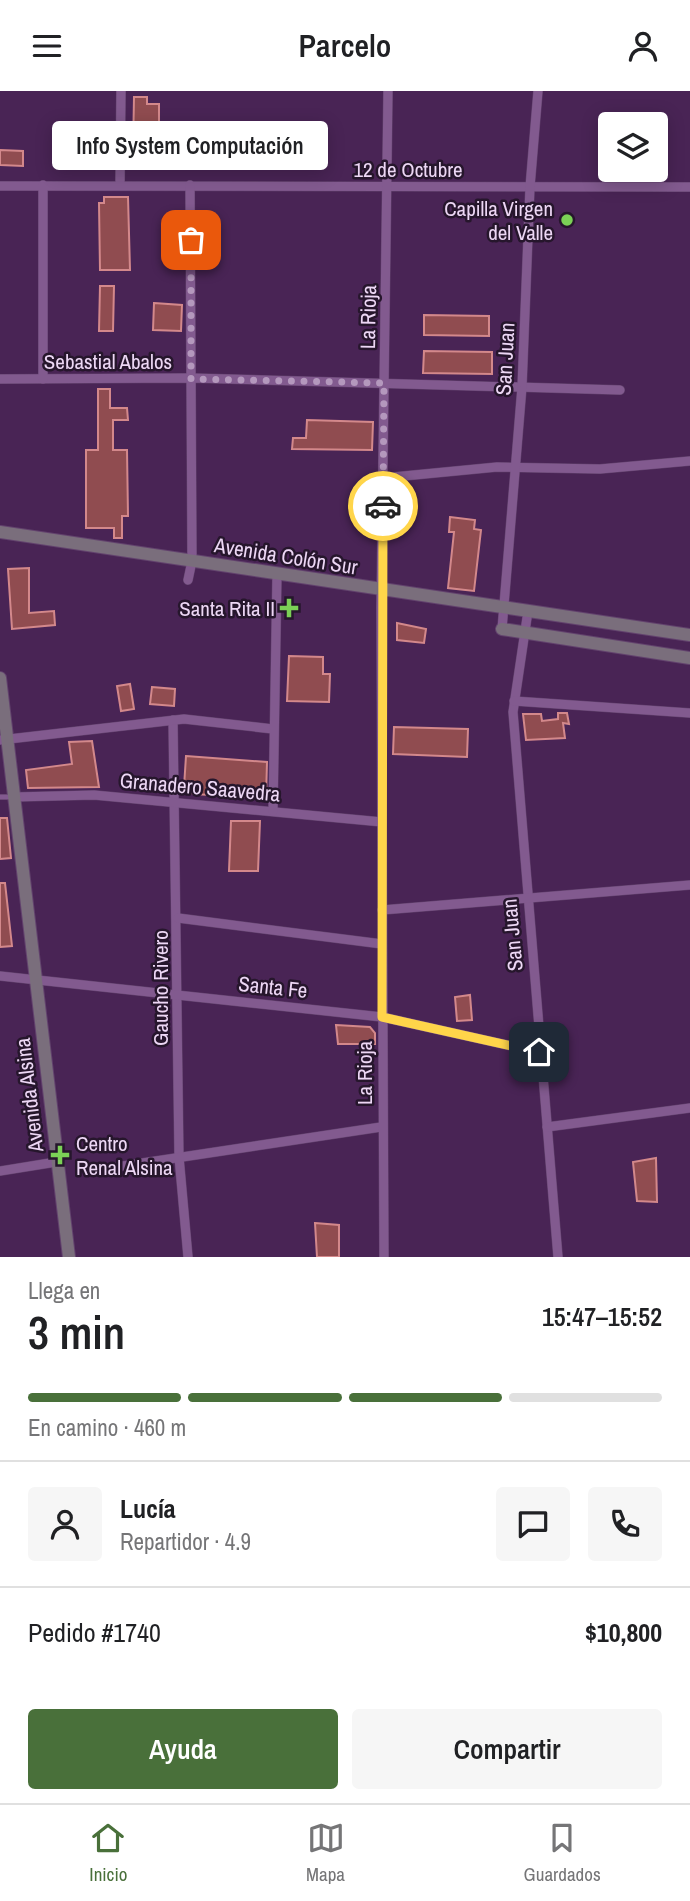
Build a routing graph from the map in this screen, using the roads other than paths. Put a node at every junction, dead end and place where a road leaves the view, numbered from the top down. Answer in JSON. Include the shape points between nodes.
{"nodes":[{"id":1,"x":121,"y":91,"type":"edge"},
{"id":2,"x":388,"y":91,"type":"edge"},
{"id":3,"x":538,"y":91,"type":"edge"},
{"id":4,"x":120,"y":184,"type":"junction"},
{"id":5,"x":43,"y":185,"type":"junction"},
{"id":6,"x":190,"y":185,"type":"junction"},
{"id":7,"x":0,"y":186,"type":"edge"},
{"id":8,"x":388,"y":187,"type":"junction"},
{"id":9,"x":530,"y":187,"type":"junction"},
{"id":10,"x":690,"y":187,"type":"edge"},
{"id":11,"x":0,"y":379,"type":"edge"},
{"id":12,"x":43,"y":379,"type":"junction"},
{"id":13,"x":191,"y":379,"type":"junction"},
{"id":14,"x":384,"y":383,"type":"junction"},
{"id":15,"x":522,"y":387,"type":"junction"},
{"id":16,"x":620,"y":390,"type":"dead end"},
{"id":17,"x":690,"y":461,"type":"edge"},
{"id":18,"x":516,"y":468,"type":"junction"},
{"id":19,"x":383,"y":478,"type":"junction"},
{"id":20,"x":0,"y":532,"type":"edge"},
{"id":21,"x":192,"y":561,"type":"junction"},
{"id":22,"x":277,"y":574,"type":"junction"},
{"id":23,"x":188,"y":580,"type":"dead end"},
{"id":24,"x":382,"y":591,"type":"junction"},
{"id":25,"x":504,"y":609,"type":"junction"},
{"id":26,"x":528,"y":611,"type":"junction"},
{"id":27,"x":502,"y":629,"type":"joint"},
{"id":28,"x":525,"y":633,"type":"junction"},
{"id":29,"x":690,"y":635,"type":"edge"},
{"id":30,"x":690,"y":658,"type":"edge"},
{"id":31,"x":0,"y":678,"type":"edge"},
{"id":32,"x":513,"y":701,"type":"junction"},
{"id":33,"x":690,"y":713,"type":"edge"},
{"id":34,"x":173,"y":720,"type":"junction"},
{"id":35,"x":274,"y":729,"type":"junction"},
{"id":36,"x":4,"y":739,"type":"edge"},
{"id":37,"x":0,"y":797,"type":"edge"},
{"id":38,"x":14,"y":797,"type":"junction"},
{"id":39,"x":175,"y":802,"type":"junction"},
{"id":40,"x":273,"y":811,"type":"junction"},
{"id":41,"x":382,"y":823,"type":"junction"},
{"id":42,"x":690,"y":885,"type":"edge"},
{"id":43,"x":527,"y":899,"type":"junction"},
{"id":44,"x":383,"y":909,"type":"junction"},
{"id":45,"x":178,"y":918,"type":"junction"},
{"id":46,"x":382,"y":944,"type":"junction"},
{"id":47,"x":0,"y":977,"type":"edge"},
{"id":48,"x":34,"y":978,"type":"junction"},
{"id":49,"x":176,"y":994,"type":"junction"},
{"id":50,"x":382,"y":1017,"type":"junction"},
{"id":51,"x":539,"y":1052,"type":"junction"},
{"id":52,"x":690,"y":1108,"type":"edge"},
{"id":53,"x":547,"y":1126,"type":"junction"},
{"id":54,"x":381,"y":1127,"type":"junction"},
{"id":55,"x":179,"y":1157,"type":"junction"},
{"id":56,"x":57,"y":1162,"type":"junction"},
{"id":57,"x":116,"y":1167,"type":"dead end"},
{"id":58,"x":0,"y":1171,"type":"edge"},
{"id":59,"x":69,"y":1257,"type":"edge"},
{"id":60,"x":188,"y":1257,"type":"edge"},
{"id":61,"x":384,"y":1257,"type":"edge"},
{"id":62,"x":558,"y":1257,"type":"edge"}],
"edges":[{"from":1,"to":4,"type":"street"},
{"from":2,"to":8,"type":"street","name":"La Rioja"},
{"from":3,"to":9,"type":"street","name":"San Juan"},
{"from":4,"to":5,"type":"street","name":"12 de Octubre"},
{"from":4,"to":6,"type":"street","name":"12 de Octubre"},
{"from":5,"to":7,"type":"street","name":"12 de Octubre"},
{"from":5,"to":12,"type":"street"},
{"from":6,"to":8,"type":"street","name":"12 de Octubre"},
{"from":6,"to":13,"type":"street"},
{"from":8,"to":9,"type":"street","name":"12 de Octubre"},
{"from":8,"to":14,"type":"street","name":"La Rioja"},
{"from":9,"to":10,"type":"street","name":"12 de Octubre"},
{"from":9,"to":15,"type":"street","name":"San Juan"},
{"from":11,"to":12,"type":"street","name":"Sebastial Abalos"},
{"from":12,"to":13,"type":"street","name":"Sebastial Abalos"},
{"from":13,"to":14,"type":"street","name":"Sebastial Abalos"},
{"from":13,"to":21,"type":"street"},
{"from":14,"to":15,"type":"street","name":"Sebastial Abalos"},
{"from":14,"to":19,"type":"street","name":"La Rioja"},
{"from":15,"to":16,"type":"street","name":"Sebastial Abalos"},
{"from":15,"to":18,"type":"street","name":"San Juan"},
{"from":17,"to":18,"type":"street","via":[[608,469]]},
{"from":18,"to":19,"type":"street"},
{"from":18,"to":25,"type":"street","name":"San Juan"},
{"from":19,"to":24,"type":"street","name":"La Rioja"},
{"from":20,"to":21,"type":"main road","name":"Avenida Colón Sur"},
{"from":21,"to":22,"type":"main road","name":"Avenida Colón Sur"},
{"from":21,"to":23,"type":"street"},
{"from":22,"to":24,"type":"main road","name":"Avenida Colón Sur"},
{"from":22,"to":35,"type":"street"},
{"from":24,"to":25,"type":"main road","name":"Avenida Colón Sur"},
{"from":24,"to":41,"type":"street","name":"La Rioja"},
{"from":25,"to":26,"type":"main road","name":"Avenida Colón Sur"},
{"from":25,"to":27,"type":"street","name":"San Juan"},
{"from":26,"to":28,"type":"street","name":"San Juan"},
{"from":26,"to":29,"type":"main road","name":"Avenida Colón Sur"},
{"from":27,"to":28,"type":"main road"},
{"from":28,"to":30,"type":"main road"},
{"from":28,"to":32,"type":"street","name":"San Juan"},
{"from":31,"to":36,"type":"main road","name":"Avenida Alsina"},
{"from":32,"to":33,"type":"street"},
{"from":32,"to":43,"type":"street","name":"San Juan"},
{"from":34,"to":35,"type":"street"},
{"from":34,"to":36,"type":"street"},
{"from":34,"to":39,"type":"street","name":"Gaucho Rivero"},
{"from":35,"to":40,"type":"street"},
{"from":36,"to":38,"type":"main road","name":"Avenida Alsina"},
{"from":37,"to":38,"type":"lane"},
{"from":38,"to":39,"type":"street","name":"Granadero Saavedra","via":[[94,795]]},
{"from":38,"to":48,"type":"main road","name":"Avenida Alsina"},
{"from":39,"to":40,"type":"street","name":"Granadero Saavedra"},
{"from":39,"to":45,"type":"street","name":"Gaucho Rivero"},
{"from":40,"to":41,"type":"street","name":"Granadero Saavedra"},
{"from":41,"to":44,"type":"street","name":"La Rioja"},
{"from":42,"to":43,"type":"street"},
{"from":43,"to":44,"type":"street"},
{"from":43,"to":51,"type":"street","name":"San Juan"},
{"from":44,"to":46,"type":"street","name":"La Rioja"},
{"from":45,"to":46,"type":"street"},
{"from":45,"to":49,"type":"street","name":"Gaucho Rivero"},
{"from":46,"to":50,"type":"street","name":"La Rioja"},
{"from":47,"to":48,"type":"street","name":"Santa Fe"},
{"from":48,"to":49,"type":"street","name":"Santa Fe"},
{"from":48,"to":56,"type":"main road","name":"Avenida Alsina"},
{"from":49,"to":50,"type":"street","name":"Santa Fe"},
{"from":49,"to":55,"type":"street","name":"Gaucho Rivero"},
{"from":50,"to":51,"type":"street","name":"Santa Fe"},
{"from":50,"to":54,"type":"street","name":"La Rioja"},
{"from":51,"to":53,"type":"street","name":"San Juan"},
{"from":52,"to":53,"type":"street"},
{"from":53,"to":62,"type":"street","name":"San Juan"},
{"from":54,"to":55,"type":"street"},
{"from":54,"to":61,"type":"street","name":"La Rioja"},
{"from":55,"to":57,"type":"street"},
{"from":55,"to":60,"type":"street","name":"Gaucho Rivero"},
{"from":56,"to":58,"type":"street"},
{"from":56,"to":59,"type":"main road","name":"Avenida Alsina"}]}
